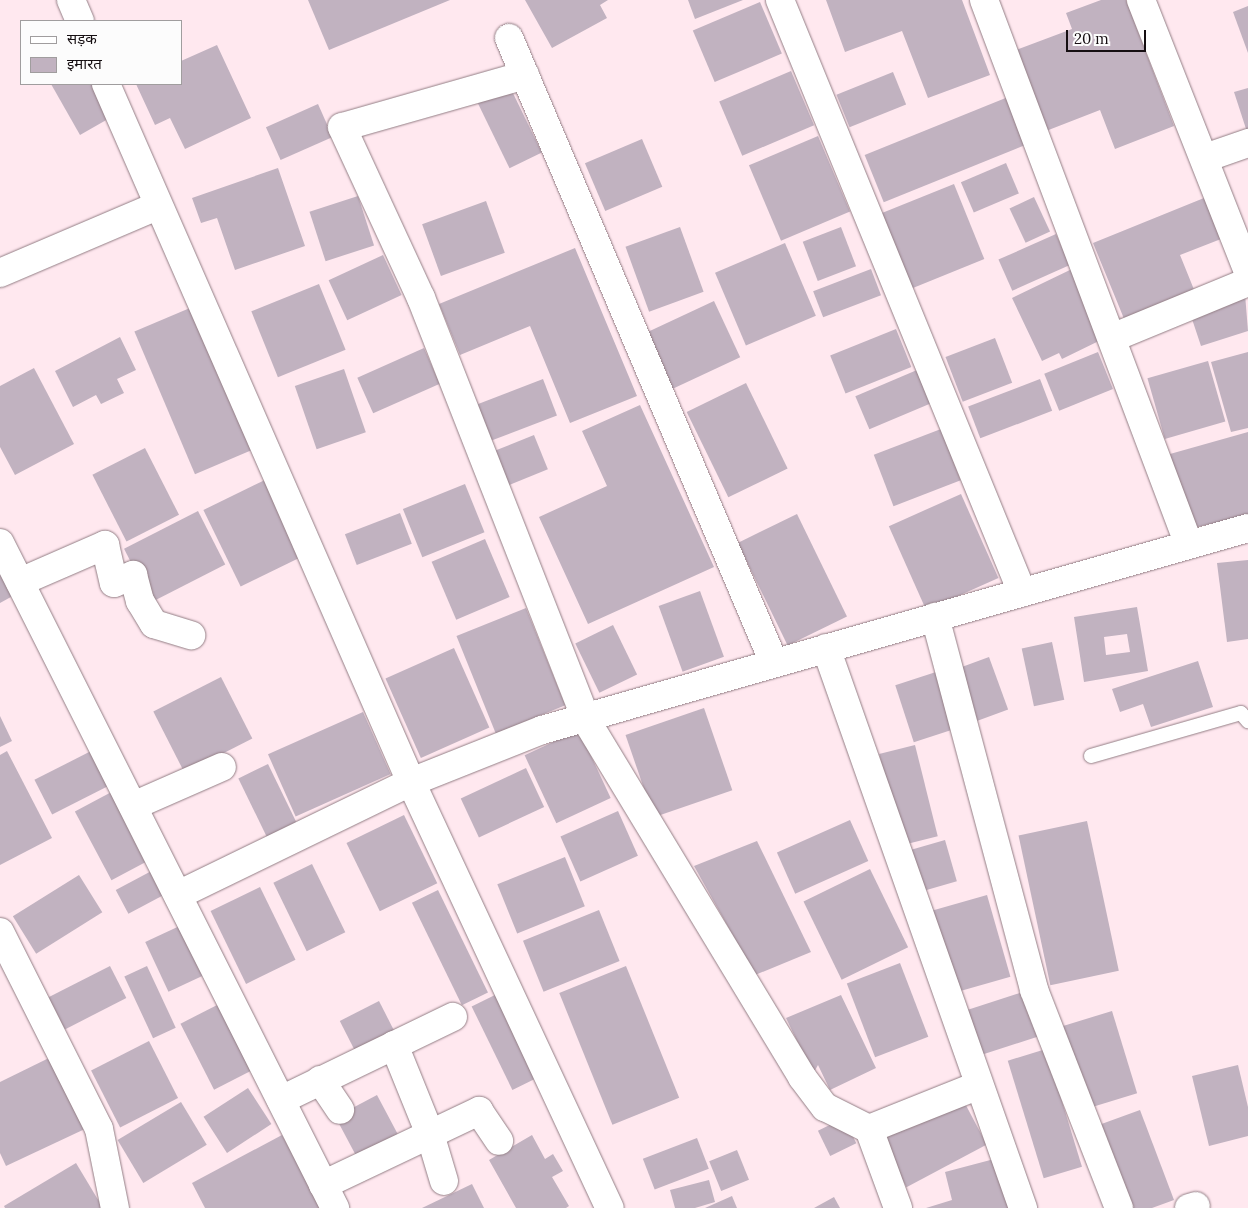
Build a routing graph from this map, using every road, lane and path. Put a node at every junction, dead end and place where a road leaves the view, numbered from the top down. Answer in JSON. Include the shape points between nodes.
{"nodes":[{"id":1,"x":71,"y":0,"type":"edge"},
{"id":2,"x":780,"y":0,"type":"edge"},
{"id":3,"x":984,"y":0,"type":"edge"},
{"id":4,"x":1141,"y":0,"type":"edge"},
{"id":5,"x":80,"y":20,"type":"edge"},
{"id":6,"x":510,"y":38,"type":"dead end"},
{"id":7,"x":525,"y":75,"type":"junction"},
{"id":8,"x":106,"y":85,"type":"edge"},
{"id":9,"x":1248,"y":143,"type":"edge"},
{"id":10,"x":1205,"y":158,"type":"junction"},
{"id":11,"x":157,"y":206,"type":"junction"},
{"id":12,"x":1248,"y":272,"type":"edge"},
{"id":13,"x":0,"y":273,"type":"edge"},
{"id":14,"x":1248,"y":282,"type":"edge"},
{"id":15,"x":1112,"y":338,"type":"junction"},
{"id":16,"x":1248,"y":528,"type":"edge"},
{"id":17,"x":0,"y":543,"type":"edge"},
{"id":18,"x":1189,"y":545,"type":"junction"},
{"id":19,"x":20,"y":582,"type":"junction"},
{"id":20,"x":1022,"y":592,"type":"junction"},
{"id":21,"x":935,"y":617,"type":"junction"},
{"id":22,"x":191,"y":635,"type":"dead end"},
{"id":23,"x":826,"y":648,"type":"junction"},
{"id":24,"x":774,"y":663,"type":"junction"},
{"id":25,"x":1246,"y":714,"type":"edge"},
{"id":26,"x":586,"y":720,"type":"junction"},
{"id":27,"x":1091,"y":756,"type":"dead end"},
{"id":28,"x":222,"y":767,"type":"dead end"},
{"id":29,"x":411,"y":782,"type":"junction"},
{"id":30,"x":133,"y":806,"type":"junction"},
{"id":31,"x":178,"y":895,"type":"junction"},
{"id":32,"x":0,"y":932,"type":"edge"},
{"id":33,"x":453,"y":1017,"type":"dead end"},
{"id":34,"x":394,"y":1045,"type":"junction"},
{"id":35,"x":320,"y":1080,"type":"junction"},
{"id":36,"x":979,"y":1085,"type":"junction"},
{"id":37,"x":280,"y":1100,"type":"junction"},
{"id":38,"x":340,"y":1110,"type":"dead end"},
{"id":39,"x":869,"y":1129,"type":"junction"},
{"id":40,"x":430,"y":1134,"type":"junction"},
{"id":41,"x":499,"y":1141,"type":"dead end"},
{"id":42,"x":444,"y":1181,"type":"dead end"},
{"id":43,"x":329,"y":1196,"type":"edge"},
{"id":44,"x":115,"y":1208,"type":"edge"},
{"id":45,"x":610,"y":1208,"type":"edge"},
{"id":46,"x":898,"y":1208,"type":"edge"},
{"id":47,"x":1022,"y":1208,"type":"edge"},
{"id":48,"x":1119,"y":1208,"type":"edge"}],
"edges":[{"from":1,"to":5,"type":"street"},
{"from":2,"to":20,"type":"street"},
{"from":3,"to":15,"type":"street"},
{"from":4,"to":10,"type":"street"},
{"from":6,"to":7,"type":"street"},
{"from":7,"to":24,"type":"street"},
{"from":7,"to":26,"type":"street","via":[[342,127],[421,298]]},
{"from":8,"to":11,"type":"street"},
{"from":9,"to":10,"type":"street"},
{"from":10,"to":12,"type":"street"},
{"from":11,"to":13,"type":"street"},
{"from":11,"to":29,"type":"street"},
{"from":14,"to":15,"type":"street"},
{"from":15,"to":18,"type":"street"},
{"from":16,"to":18,"type":"street"},
{"from":17,"to":19,"type":"street"},
{"from":18,"to":20,"type":"street"},
{"from":19,"to":22,"type":"street","via":[[105,545],[114,583],[133,575],[140,601],[154,624]]},
{"from":19,"to":30,"type":"street"},
{"from":20,"to":21,"type":"street"},
{"from":21,"to":23,"type":"street"},
{"from":21,"to":48,"type":"street","via":[[1034,990]]},
{"from":23,"to":24,"type":"street"},
{"from":23,"to":36,"type":"street"},
{"from":24,"to":26,"type":"street"},
{"from":25,"to":27,"type":"lane"},
{"from":26,"to":29,"type":"street","via":[[542,730]]},
{"from":26,"to":39,"type":"street","via":[[802,1077],[825,1108]]},
{"from":28,"to":30,"type":"street"},
{"from":29,"to":31,"type":"street"},
{"from":29,"to":45,"type":"street"},
{"from":30,"to":31,"type":"street"},
{"from":31,"to":37,"type":"street"},
{"from":32,"to":44,"type":"street","via":[[99,1129]]},
{"from":33,"to":34,"type":"street"},
{"from":34,"to":35,"type":"street"},
{"from":34,"to":40,"type":"street"},
{"from":35,"to":37,"type":"street"},
{"from":35,"to":38,"type":"street"},
{"from":36,"to":39,"type":"street"},
{"from":36,"to":47,"type":"street"},
{"from":37,"to":43,"type":"street"},
{"from":39,"to":46,"type":"street"},
{"from":40,"to":41,"type":"street","via":[[479,1111]]},
{"from":40,"to":42,"type":"street"},
{"from":40,"to":43,"type":"street"}]}
